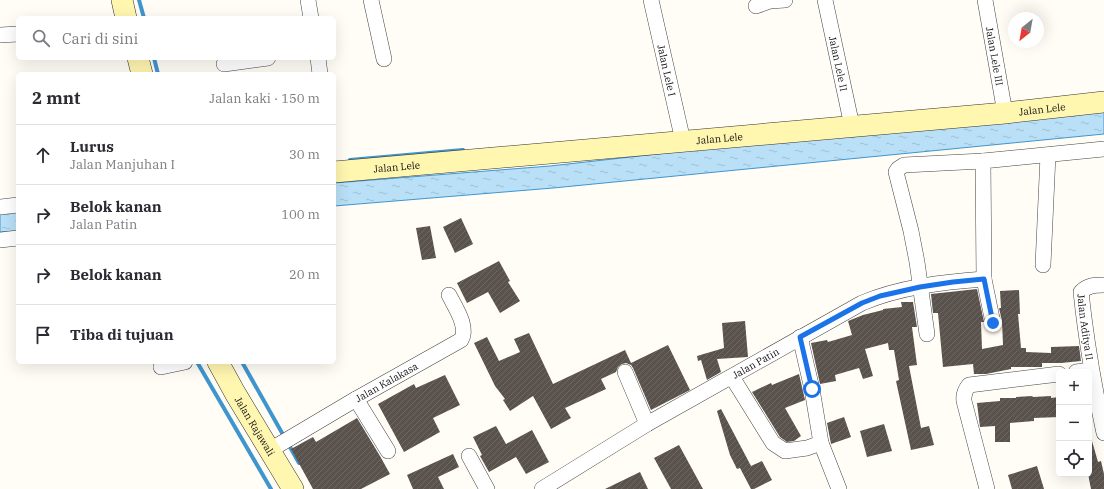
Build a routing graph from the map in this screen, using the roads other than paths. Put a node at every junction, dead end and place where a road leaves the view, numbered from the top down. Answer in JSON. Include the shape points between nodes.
{"nodes":[{"id":1,"x":122,"y":0,"type":"edge"},
{"id":2,"x":308,"y":0,"type":"edge"},
{"id":3,"x":371,"y":0,"type":"edge"},
{"id":4,"x":651,"y":0,"type":"edge"},
{"id":5,"x":785,"y":0,"type":"edge"},
{"id":6,"x":825,"y":0,"type":"edge"},
{"id":7,"x":985,"y":0,"type":"edge"},
{"id":8,"x":756,"y":6,"type":"dead end"},
{"id":9,"x":126,"y":16,"type":"edge"},
{"id":10,"x":311,"y":16,"type":"edge"},
{"id":11,"x":16,"y":34,"type":"edge"},
{"id":12,"x":0,"y":35,"type":"edge"},
{"id":13,"x":384,"y":59,"type":"dead end"},
{"id":14,"x":138,"y":60,"type":"edge"},
{"id":15,"x":253,"y":60,"type":"edge"},
{"id":16,"x":318,"y":60,"type":"edge"},
{"id":17,"x":224,"y":64,"type":"dead end"},
{"id":18,"x":142,"y":72,"type":"edge"},
{"id":19,"x":320,"y":72,"type":"edge"},
{"id":20,"x":1104,"y":102,"type":"edge"},
{"id":21,"x":1004,"y":113,"type":"junction"},
{"id":22,"x":852,"y":126,"type":"junction"},
{"id":23,"x":683,"y":141,"type":"junction"},
{"id":24,"x":1104,"y":149,"type":"edge"},
{"id":25,"x":1048,"y":155,"type":"junction"},
{"id":26,"x":983,"y":161,"type":"junction"},
{"id":27,"x":336,"y":172,"type":"edge"},
{"id":28,"x":16,"y":205,"type":"edge"},
{"id":29,"x":0,"y":207,"type":"edge"},
{"id":30,"x":16,"y":238,"type":"edge"},
{"id":31,"x":0,"y":240,"type":"edge"},
{"id":32,"x":1043,"y":265,"type":"dead end"},
{"id":33,"x":984,"y":279,"type":"junction"},
{"id":34,"x":1104,"y":285,"type":"edge"},
{"id":35,"x":920,"y":287,"type":"junction"},
{"id":36,"x":449,"y":295,"type":"dead end"},
{"id":37,"x":993,"y":323,"type":"dead end"},
{"id":38,"x":926,"y":334,"type":"dead end"},
{"id":39,"x":800,"y":337,"type":"junction"},
{"id":40,"x":175,"y":364,"type":"edge"},
{"id":41,"x":219,"y":364,"type":"edge"},
{"id":42,"x":161,"y":367,"type":"dead end"},
{"id":43,"x":1091,"y":369,"type":"edge"},
{"id":44,"x":625,"y":372,"type":"dead end"},
{"id":45,"x":1056,"y":374,"type":"edge"},
{"id":46,"x":1092,"y":375,"type":"edge"},
{"id":47,"x":732,"y":378,"type":"junction"},
{"id":48,"x":356,"y":399,"type":"junction"},
{"id":49,"x":647,"y":424,"type":"junction"},
{"id":50,"x":1104,"y":433,"type":"edge"},
{"id":51,"x":821,"y":443,"type":"junction"},
{"id":52,"x":270,"y":450,"type":"junction"},
{"id":53,"x":388,"y":451,"type":"dead end"},
{"id":54,"x":469,"y":456,"type":"dead end"},
{"id":55,"x":293,"y":489,"type":"edge"},
{"id":56,"x":487,"y":489,"type":"edge"},
{"id":57,"x":542,"y":489,"type":"edge"},
{"id":58,"x":839,"y":489,"type":"edge"},
{"id":59,"x":986,"y":489,"type":"edge"}],
"edges":[{"from":1,"to":9,"type":"main road"},
{"from":2,"to":10,"type":"street"},
{"from":3,"to":13,"type":"street"},
{"from":4,"to":23,"type":"street","name":"Jalan Lele I"},
{"from":5,"to":8,"type":"street","via":[[770,1]]},
{"from":6,"to":22,"type":"street","name":"Jalan Lele II"},
{"from":7,"to":21,"type":"street","name":"Jalan Lele III"},
{"from":11,"to":12,"type":"street"},
{"from":14,"to":18,"type":"main road"},
{"from":15,"to":17,"type":"street"},
{"from":16,"to":19,"type":"street"},
{"from":20,"to":21,"type":"main road","name":"Jalan Lele"},
{"from":21,"to":22,"type":"main road","name":"Jalan Lele"},
{"from":22,"to":23,"type":"main road","name":"Jalan Lele"},
{"from":23,"to":27,"type":"main road","name":"Jalan Lele"},
{"from":24,"to":25,"type":"street"},
{"from":25,"to":26,"type":"street"},
{"from":25,"to":32,"type":"street"},
{"from":26,"to":33,"type":"street"},
{"from":26,"to":35,"type":"street","via":[[904,165],[896,172],[911,231]]},
{"from":28,"to":29,"type":"street"},
{"from":30,"to":31,"type":"street"},
{"from":33,"to":35,"type":"street","name":"Jalan Patin"},
{"from":33,"to":37,"type":"street"},
{"from":34,"to":43,"type":"street","name":"Jalan Aditya II","via":[[1090,286],[1081,292]]},
{"from":35,"to":38,"type":"street"},
{"from":35,"to":39,"type":"street","name":"Jalan Patin","via":[[862,303]]},
{"from":36,"to":48,"type":"street","name":"Jalan Kalakasa","via":[[464,331],[461,340]]},
{"from":39,"to":47,"type":"street","name":"Jalan Patin"},
{"from":39,"to":51,"type":"street"},
{"from":40,"to":42,"type":"street"},
{"from":41,"to":52,"type":"main road","name":"Jalan Rajawali"},
{"from":44,"to":49,"type":"street"},
{"from":45,"to":59,"type":"street","via":[[969,385],[965,390],[964,401]]},
{"from":46,"to":50,"type":"street","name":"Jalan Aditya II"},
{"from":47,"to":49,"type":"street","name":"Jalan Patin"},
{"from":47,"to":51,"type":"street","via":[[773,443],[785,451]]},
{"from":48,"to":52,"type":"street","name":"Jalan Kalakasa"},
{"from":48,"to":53,"type":"street"},
{"from":49,"to":57,"type":"street","name":"Jalan Patin"},
{"from":51,"to":58,"type":"street"},
{"from":52,"to":55,"type":"main road","name":"Jalan Rajawali"},
{"from":54,"to":56,"type":"street"}]}
